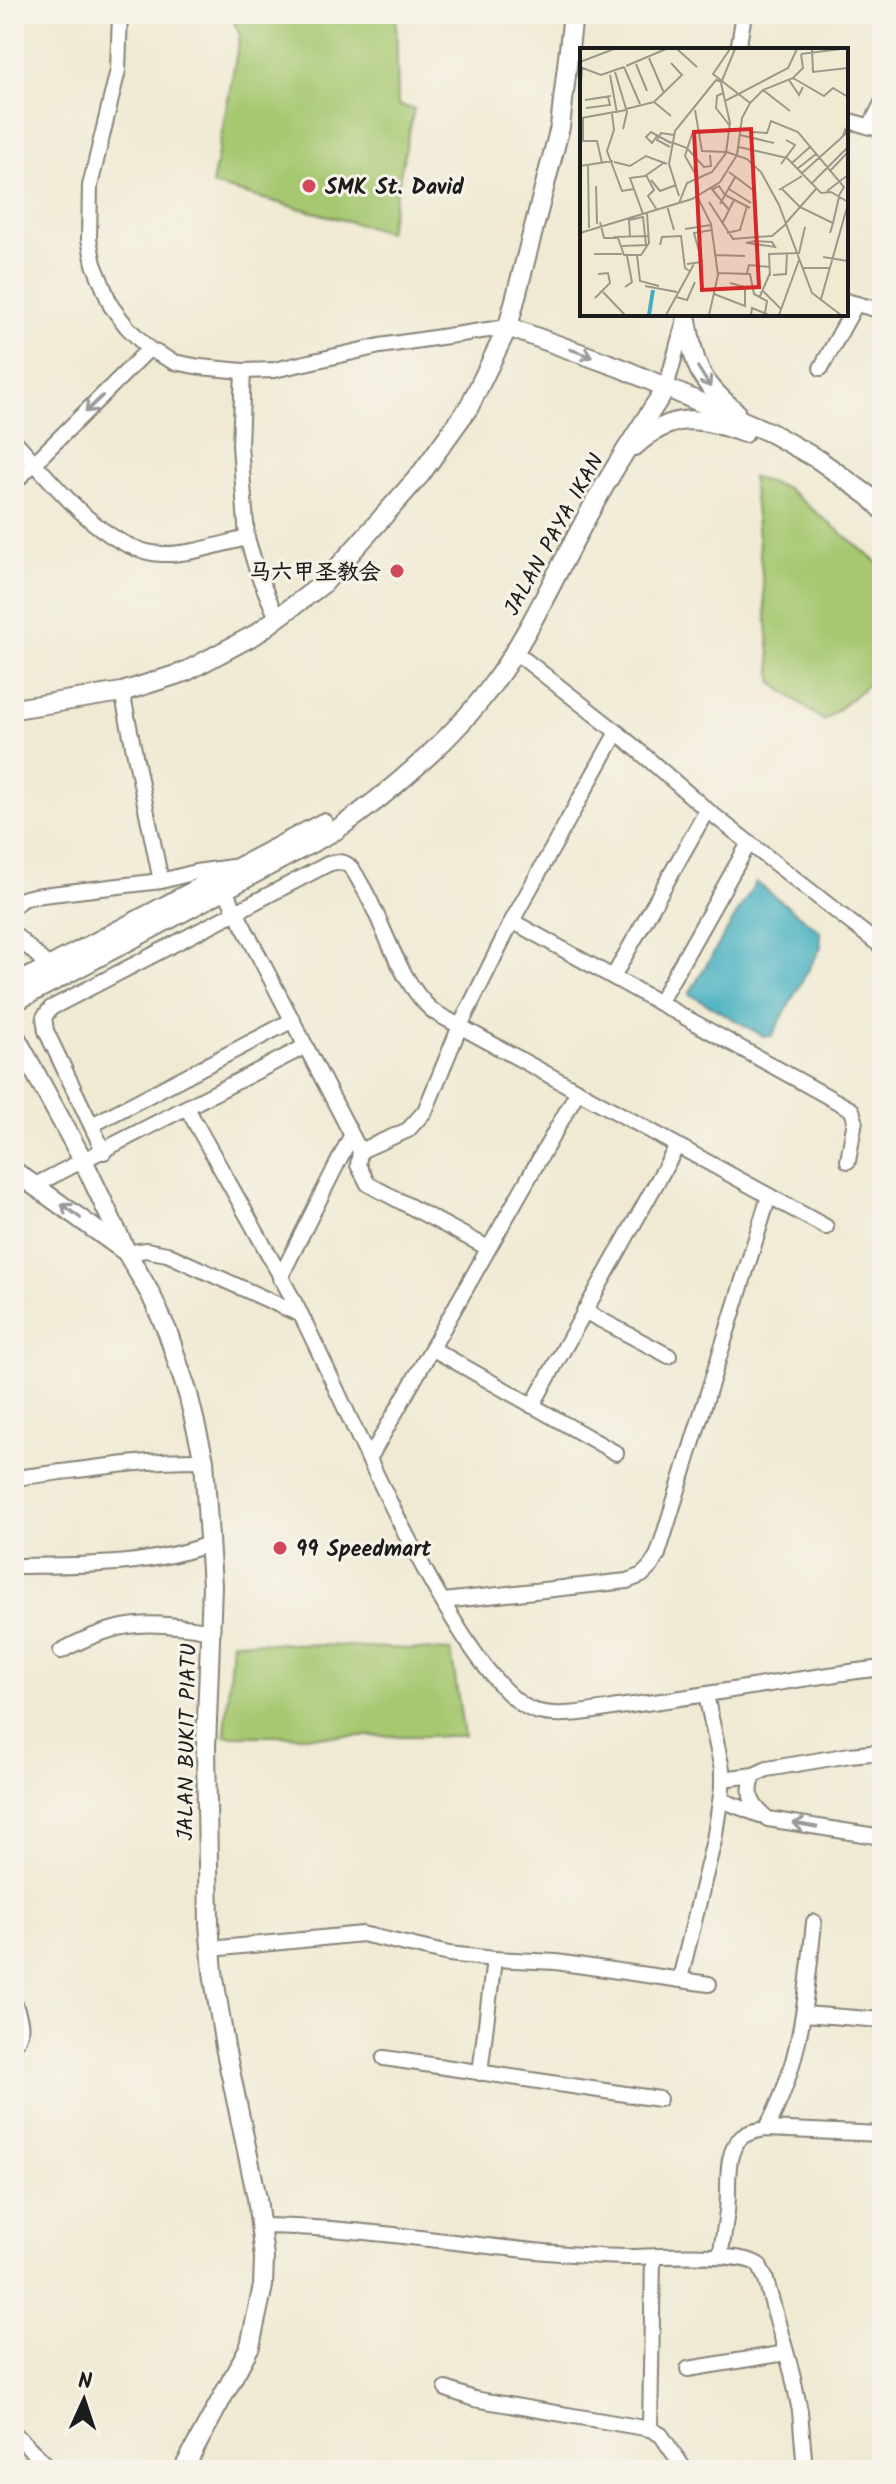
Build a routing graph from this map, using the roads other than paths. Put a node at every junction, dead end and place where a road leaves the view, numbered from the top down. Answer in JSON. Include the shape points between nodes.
{"nodes":[{"id":1,"x":120,"y":14,"type":"edge"},
{"id":2,"x":573,"y":14,"type":"edge"},
{"id":3,"x":744,"y":14,"type":"edge"},
{"id":4,"x":738,"y":48,"type":"edge"},
{"id":5,"x":882,"y":103,"type":"edge"},
{"id":6,"x":848,"y":121,"type":"edge"},
{"id":7,"x":876,"y":129,"type":"edge"},
{"id":8,"x":851,"y":302,"type":"edge"},
{"id":9,"x":882,"y":311,"type":"edge"},
{"id":10,"x":685,"y":316,"type":"edge"},
{"id":11,"x":686,"y":316,"type":"edge"},
{"id":12,"x":845,"y":316,"type":"edge"},
{"id":13,"x":508,"y":327,"type":"junction"},
{"id":14,"x":149,"y":349,"type":"junction"},
{"id":15,"x":821,"y":368,"type":"dead end"},
{"id":16,"x":243,"y":371,"type":"junction"},
{"id":17,"x":666,"y":388,"type":"junction"},
{"id":18,"x":750,"y":423,"type":"junction"},
{"id":19,"x":14,"y":440,"type":"edge"},
{"id":20,"x":621,"y":458,"type":"junction"},
{"id":21,"x":819,"y":460,"type":"junction"},
{"id":22,"x":34,"y":462,"type":"junction"},
{"id":23,"x":14,"y":483,"type":"edge"},
{"id":24,"x":882,"y":509,"type":"edge"},
{"id":25,"x":247,"y":538,"type":"junction"},
{"id":26,"x":277,"y":618,"type":"junction"},
{"id":27,"x":515,"y":652,"type":"junction"},
{"id":28,"x":122,"y":692,"type":"junction"},
{"id":29,"x":16,"y":704,"type":"edge"},
{"id":30,"x":617,"y":732,"type":"junction"},
{"id":31,"x":426,"y":756,"type":"junction"},
{"id":32,"x":707,"y":810,"type":"junction"},
{"id":33,"x":749,"y":843,"type":"junction"},
{"id":34,"x":241,"y":866,"type":"junction"},
{"id":35,"x":161,"y":881,"type":"junction"},
{"id":36,"x":222,"y":884,"type":"junction"},
{"id":37,"x":14,"y":906,"type":"edge"},
{"id":38,"x":237,"y":912,"type":"junction"},
{"id":39,"x":512,"y":921,"type":"junction"},
{"id":40,"x":14,"y":934,"type":"edge"},
{"id":41,"x":882,"y":947,"type":"edge"},
{"id":42,"x":54,"y":972,"type":"junction"},
{"id":43,"x":613,"y":977,"type":"junction"},
{"id":44,"x":14,"y":985,"type":"edge"},
{"id":45,"x":14,"y":1002,"type":"edge"},
{"id":46,"x":659,"y":1003,"type":"junction"},
{"id":47,"x":293,"y":1020,"type":"junction"},
{"id":48,"x":460,"y":1026,"type":"junction"},
{"id":49,"x":14,"y":1034,"type":"edge"},
{"id":50,"x":306,"y":1046,"type":"junction"},
{"id":51,"x":578,"y":1091,"type":"junction"},
{"id":52,"x":187,"y":1108,"type":"junction"},
{"id":53,"x":92,"y":1125,"type":"junction"},
{"id":54,"x":351,"y":1136,"type":"junction"},
{"id":55,"x":677,"y":1146,"type":"junction"},
{"id":56,"x":360,"y":1151,"type":"junction"},
{"id":57,"x":104,"y":1152,"type":"junction"},
{"id":58,"x":848,"y":1161,"type":"dead end"},
{"id":59,"x":84,"y":1162,"type":"junction"},
{"id":60,"x":14,"y":1171,"type":"edge"},
{"id":61,"x":35,"y":1185,"type":"junction"},
{"id":62,"x":769,"y":1196,"type":"junction"},
{"id":63,"x":826,"y":1227,"type":"dead end"},
{"id":64,"x":488,"y":1248,"type":"junction"},
{"id":65,"x":127,"y":1253,"type":"junction"},
{"id":66,"x":280,"y":1278,"type":"junction"},
{"id":67,"x":584,"y":1311,"type":"junction"},
{"id":68,"x":301,"y":1315,"type":"junction"},
{"id":69,"x":433,"y":1349,"type":"junction"},
{"id":70,"x":669,"y":1356,"type":"dead end"},
{"id":71,"x":532,"y":1406,"type":"junction"},
{"id":72,"x":616,"y":1453,"type":"dead end"},
{"id":73,"x":369,"y":1459,"type":"junction"},
{"id":74,"x":204,"y":1460,"type":"junction"},
{"id":75,"x":14,"y":1478,"type":"edge"},
{"id":76,"x":211,"y":1543,"type":"junction"},
{"id":77,"x":14,"y":1566,"type":"edge"},
{"id":78,"x":443,"y":1601,"type":"junction"},
{"id":79,"x":212,"y":1631,"type":"junction"},
{"id":80,"x":61,"y":1651,"type":"dead end"},
{"id":81,"x":882,"y":1668,"type":"edge"},
{"id":82,"x":706,"y":1695,"type":"junction"},
{"id":83,"x":882,"y":1752,"type":"edge"},
{"id":84,"x":754,"y":1775,"type":"junction"},
{"id":85,"x":722,"y":1779,"type":"junction"},
{"id":86,"x":721,"y":1800,"type":"junction"},
{"id":87,"x":768,"y":1819,"type":"junction"},
{"id":88,"x":882,"y":1837,"type":"edge"},
{"id":89,"x":814,"y":1922,"type":"dead end"},
{"id":90,"x":211,"y":1949,"type":"junction"},
{"id":91,"x":494,"y":1959,"type":"junction"},
{"id":92,"x":680,"y":1979,"type":"junction"},
{"id":93,"x":709,"y":1984,"type":"dead end"},
{"id":94,"x":14,"y":2002,"type":"edge"},
{"id":95,"x":804,"y":2014,"type":"junction"},
{"id":96,"x":882,"y":2020,"type":"edge"},
{"id":97,"x":14,"y":2045,"type":"edge"},
{"id":98,"x":384,"y":2058,"type":"dead end"},
{"id":99,"x":480,"y":2073,"type":"junction"},
{"id":100,"x":659,"y":2099,"type":"dead end"},
{"id":101,"x":766,"y":2129,"type":"junction"},
{"id":102,"x":882,"y":2134,"type":"edge"},
{"id":103,"x":261,"y":2226,"type":"junction"},
{"id":104,"x":720,"y":2256,"type":"junction"},
{"id":105,"x":653,"y":2257,"type":"junction"},
{"id":106,"x":786,"y":2353,"type":"junction"},
{"id":107,"x":688,"y":2369,"type":"dead end"},
{"id":108,"x":446,"y":2389,"type":"dead end"},
{"id":109,"x":650,"y":2429,"type":"junction"},
{"id":110,"x":14,"y":2433,"type":"edge"},
{"id":111,"x":52,"y":2470,"type":"edge"},
{"id":112,"x":183,"y":2470,"type":"edge"},
{"id":113,"x":685,"y":2470,"type":"edge"},
{"id":114,"x":805,"y":2470,"type":"edge"}],
"edges":[{"from":1,"to":14,"type":"street","via":[[118,70],[90,186],[89,239],[111,306]]},
{"from":2,"to":13,"type":"main road","via":[[560,127]]},
{"from":3,"to":4,"type":"street"},
{"from":5,"to":7,"type":"street"},
{"from":6,"to":7,"type":"street"},
{"from":8,"to":9,"type":"street"},
{"from":10,"to":17,"type":"street","name":"JALAN PAYA IKAN"},
{"from":11,"to":18,"type":"main road","one_way":true,"via":[[702,378]]},
{"from":12,"to":15,"type":"street"},
{"from":13,"to":16,"type":"street","via":[[380,346],[274,370]]},
{"from":13,"to":17,"type":"main road","one_way":true},
{"from":13,"to":26,"type":"main road","via":[[469,407],[420,475],[324,583]]},
{"from":14,"to":16,"type":"street","via":[[174,362]]},
{"from":14,"to":22,"type":"street","one_way":true},
{"from":16,"to":25,"type":"street","via":[[241,461]]},
{"from":17,"to":18,"type":"main road"},
{"from":17,"to":20,"type":"main road","name":"JALAN PAYA IKAN"},
{"from":18,"to":21,"type":"main road"},
{"from":19,"to":22,"type":"street"},
{"from":20,"to":21,"type":"main road","via":[[659,428],[689,419],[708,420]]},
{"from":20,"to":27,"type":"main road","name":"JALAN PAYA IKAN"},
{"from":21,"to":24,"type":"main road"},
{"from":22,"to":23,"type":"street"},
{"from":22,"to":25,"type":"street","via":[[70,501],[138,550],[187,552]]},
{"from":25,"to":26,"type":"street"},
{"from":26,"to":28,"type":"main road","via":[[185,672]]},
{"from":27,"to":30,"type":"street"},
{"from":27,"to":31,"type":"main road","name":"JALAN PAYA IKAN","via":[[483,696]]},
{"from":28,"to":29,"type":"main road"},
{"from":28,"to":35,"type":"street"},
{"from":30,"to":32,"type":"street"},
{"from":30,"to":39,"type":"street"},
{"from":31,"to":34,"type":"main road","name":"JALAN PAYA IKAN","via":[[326,821]]},
{"from":31,"to":36,"type":"main road","name":"JALAN PAYA IKAN","via":[[372,806],[336,830]]},
{"from":32,"to":33,"type":"street"},
{"from":32,"to":43,"type":"street"},
{"from":33,"to":41,"type":"street"},
{"from":33,"to":46,"type":"street"},
{"from":34,"to":35,"type":"street"},
{"from":34,"to":36,"type":"main road","name":"JALAN PAYA IKAN"},
{"from":35,"to":37,"type":"street","via":[[34,896]]},
{"from":36,"to":38,"type":"street"},
{"from":36,"to":42,"type":"main road"},
{"from":38,"to":47,"type":"street"},
{"from":38,"to":48,"type":"street","via":[[328,864],[345,864],[374,907],[422,1002]]},
{"from":38,"to":53,"type":"street","via":[[51,1008],[44,1017]]},
{"from":39,"to":43,"type":"street"},
{"from":39,"to":48,"type":"street"},
{"from":40,"to":42,"type":"street"},
{"from":42,"to":44,"type":"main road"},
{"from":42,"to":45,"type":"main road"},
{"from":43,"to":46,"type":"street"},
{"from":46,"to":58,"type":"street","via":[[852,1110]]},
{"from":47,"to":50,"type":"street"},
{"from":47,"to":53,"type":"street"},
{"from":48,"to":51,"type":"street"},
{"from":48,"to":56,"type":"street","via":[[418,1122]]},
{"from":49,"to":59,"type":"main road","name":"JALAN BUKIT PIATU"},
{"from":50,"to":52,"type":"street"},
{"from":50,"to":54,"type":"street"},
{"from":51,"to":55,"type":"street"},
{"from":51,"to":64,"type":"street"},
{"from":52,"to":57,"type":"street"},
{"from":52,"to":66,"type":"street"},
{"from":53,"to":57,"type":"street"},
{"from":54,"to":56,"type":"street"},
{"from":54,"to":66,"type":"street"},
{"from":55,"to":62,"type":"street"},
{"from":55,"to":67,"type":"street"},
{"from":56,"to":64,"type":"street","via":[[358,1165],[368,1184]]},
{"from":57,"to":59,"type":"street"},
{"from":59,"to":61,"type":"street"},
{"from":59,"to":65,"type":"main road","name":"JALAN BUKIT PIATU"},
{"from":60,"to":61,"type":"main road"},
{"from":65,"to":61,"type":"main road","one_way":true},
{"from":62,"to":63,"type":"street"},
{"from":62,"to":78,"type":"street","via":[[651,1566],[627,1581]]},
{"from":64,"to":69,"type":"street"},
{"from":65,"to":68,"type":"street","via":[[167,1254]]},
{"from":65,"to":74,"type":"main road","name":"JALAN BUKIT PIATU","via":[[168,1333]]},
{"from":66,"to":68,"type":"street"},
{"from":67,"to":70,"type":"street"},
{"from":67,"to":71,"type":"street"},
{"from":68,"to":73,"type":"street"},
{"from":69,"to":71,"type":"street"},
{"from":69,"to":73,"type":"street"},
{"from":71,"to":72,"type":"street"},
{"from":73,"to":78,"type":"street"},
{"from":74,"to":75,"type":"street"},
{"from":74,"to":76,"type":"main road","name":"JALAN BUKIT PIATU"},
{"from":76,"to":77,"type":"street","via":[[155,1558]]},
{"from":76,"to":79,"type":"main road","name":"JALAN BUKIT PIATU"},
{"from":78,"to":82,"type":"street","via":[[495,1678],[534,1711],[560,1714]]},
{"from":79,"to":80,"type":"street","via":[[140,1624],[110,1628]]},
{"from":79,"to":90,"type":"main road","name":"JALAN BUKIT PIATU","via":[[206,1735]]},
{"from":81,"to":82,"type":"street"},
{"from":82,"to":85,"type":"street"},
{"from":83,"to":84,"type":"street"},
{"from":84,"to":85,"type":"street"},
{"from":84,"to":87,"type":"street","via":[[750,1798]]},
{"from":85,"to":86,"type":"street"},
{"from":86,"to":87,"type":"street"},
{"from":86,"to":92,"type":"street"},
{"from":88,"to":87,"type":"street","one_way":true},
{"from":89,"to":95,"type":"street"},
{"from":90,"to":91,"type":"street","via":[[362,1934]]},
{"from":90,"to":103,"type":"main road","name":"JALAN BUKIT PIATU"},
{"from":91,"to":92,"type":"street"},
{"from":91,"to":99,"type":"street"},
{"from":92,"to":93,"type":"street"},
{"from":94,"to":97,"type":"street","via":[[21,2023]]},
{"from":95,"to":96,"type":"street"},
{"from":95,"to":101,"type":"street","via":[[788,2082]]},
{"from":98,"to":99,"type":"street"},
{"from":99,"to":100,"type":"street"},
{"from":101,"to":102,"type":"street"},
{"from":101,"to":104,"type":"street","via":[[740,2138],[733,2149]]},
{"from":103,"to":105,"type":"street","via":[[325,2227],[554,2253]]},
{"from":103,"to":112,"type":"main road","name":"JALAN BUKIT PIATU","via":[[263,2286],[250,2346]]},
{"from":104,"to":105,"type":"street"},
{"from":104,"to":106,"type":"street","via":[[760,2266]]},
{"from":105,"to":109,"type":"street"},
{"from":106,"to":107,"type":"street"},
{"from":106,"to":114,"type":"street","via":[[800,2411]]},
{"from":108,"to":109,"type":"street","via":[[474,2399]]},
{"from":109,"to":113,"type":"street","via":[[661,2435]]},
{"from":110,"to":111,"type":"street"}]}
